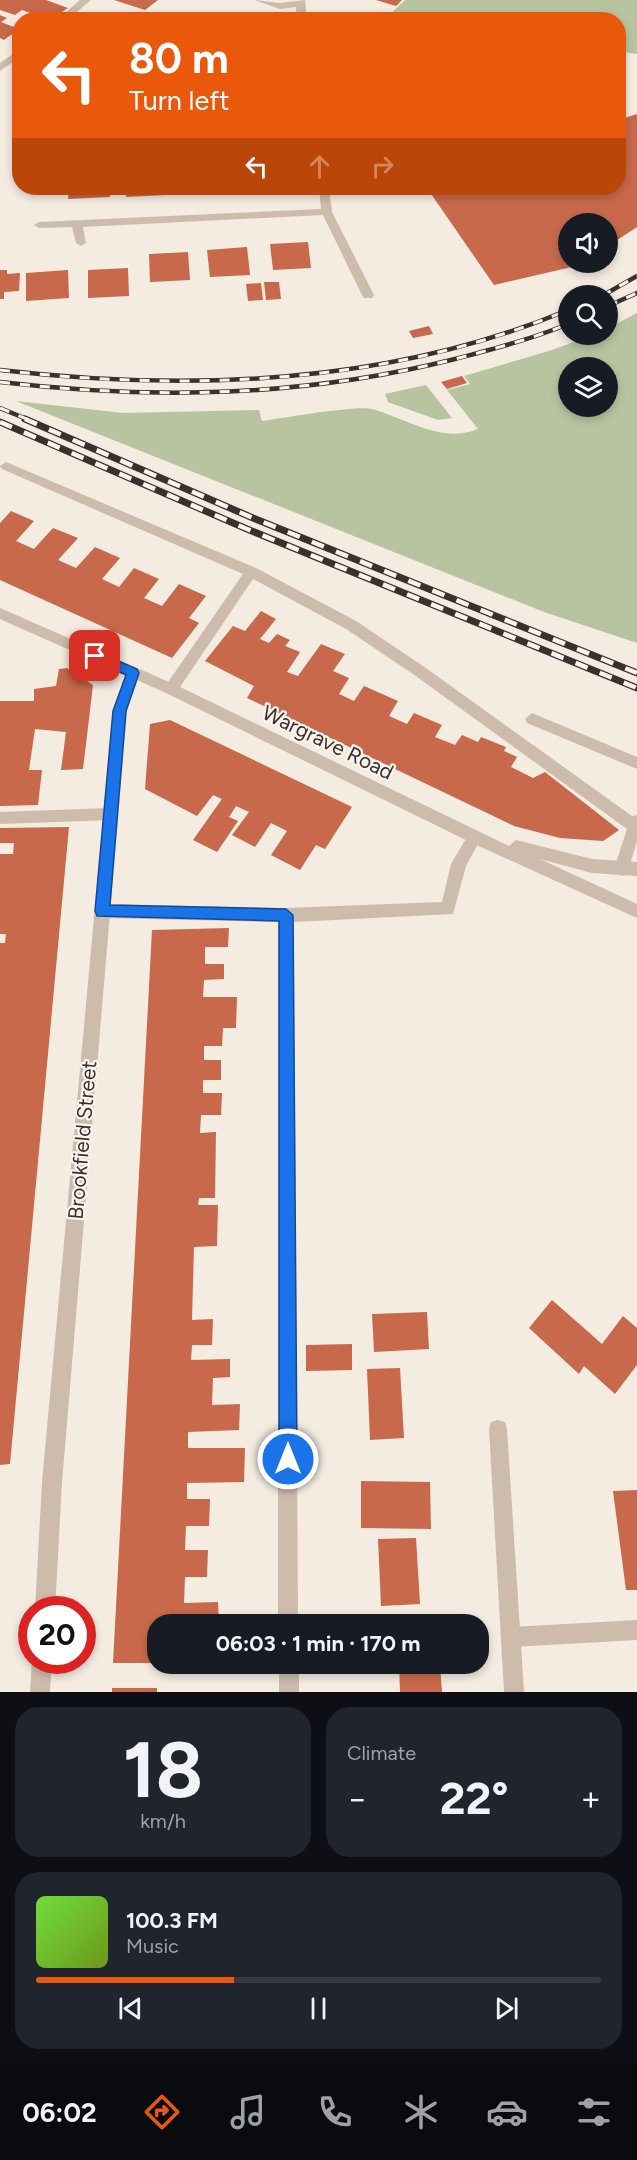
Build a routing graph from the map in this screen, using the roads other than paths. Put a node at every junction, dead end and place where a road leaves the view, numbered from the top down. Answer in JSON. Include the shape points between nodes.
{"nodes":[{"id":1,"x":86,"y":0,"type":"edge"},
{"id":2,"x":259,"y":0,"type":"edge"},
{"id":3,"x":300,"y":2,"type":"edge"},
{"id":4,"x":71,"y":12,"type":"edge"},
{"id":5,"x":12,"y":58,"type":"edge"},
{"id":6,"x":0,"y":68,"type":"edge"},
{"id":7,"x":325,"y":195,"type":"edge"},
{"id":8,"x":327,"y":212,"type":"junction"},
{"id":9,"x":77,"y":224,"type":"junction"},
{"id":10,"x":39,"y":225,"type":"dead end"},
{"id":11,"x":81,"y":243,"type":"dead end"},
{"id":12,"x":368,"y":295,"type":"dead end"},
{"id":13,"x":6,"y":466,"type":"dead end"},
{"id":14,"x":251,"y":572,"type":"junction"},
{"id":15,"x":0,"y":613,"type":"edge"},
{"id":16,"x":133,"y":673,"type":"junction"},
{"id":17,"x":171,"y":689,"type":"junction"},
{"id":18,"x":532,"y":719,"type":"dead end"},
{"id":19,"x":637,"y":764,"type":"edge"},
{"id":20,"x":111,"y":814,"type":"junction"},
{"id":21,"x":0,"y":818,"type":"edge"},
{"id":22,"x":636,"y":824,"type":"edge"},
{"id":23,"x":476,"y":837,"type":"junction"},
{"id":24,"x":630,"y":869,"type":"edge"},
{"id":25,"x":102,"y":911,"type":"junction"},
{"id":26,"x":637,"y":911,"type":"edge"},
{"id":27,"x":286,"y":915,"type":"junction"},
{"id":28,"x":498,"y":1429,"type":"dead end"},
{"id":29,"x":46,"y":1596,"type":"edge"},
{"id":30,"x":288,"y":1614,"type":"edge"},
{"id":31,"x":637,"y":1630,"type":"edge"},
{"id":32,"x":511,"y":1637,"type":"junction"},
{"id":33,"x":41,"y":1674,"type":"edge"},
{"id":34,"x":289,"y":1674,"type":"edge"},
{"id":35,"x":40,"y":1692,"type":"edge"},
{"id":36,"x":289,"y":1692,"type":"edge"},
{"id":37,"x":514,"y":1692,"type":"edge"}],
"edges":[{"from":1,"to":4,"type":"street"},
{"from":2,"to":3,"type":"street","via":[[280,6]]},
{"from":5,"to":6,"type":"street"},
{"from":7,"to":8,"type":"street"},
{"from":8,"to":9,"type":"street"},
{"from":8,"to":12,"type":"street"},
{"from":9,"to":10,"type":"street"},
{"from":9,"to":11,"type":"street"},
{"from":13,"to":14,"type":"street"},
{"from":14,"to":17,"type":"street"},
{"from":14,"to":22,"type":"street","via":[[351,625]]},
{"from":15,"to":16,"type":"street","name":"Wargrave Road"},
{"from":16,"to":17,"type":"street","name":"Wargrave Road"},
{"from":16,"to":20,"type":"street","name":"Brookfield Street","via":[[120,711]]},
{"from":17,"to":23,"type":"street","name":"Wargrave Road"},
{"from":18,"to":19,"type":"street"},
{"from":20,"to":21,"type":"street"},
{"from":20,"to":25,"type":"street","name":"Brookfield Street"},
{"from":22,"to":24,"type":"street"},
{"from":23,"to":24,"type":"street","via":[[561,860]]},
{"from":23,"to":26,"type":"street","name":"Wargrave Road"},
{"from":23,"to":27,"type":"street","via":[[459,864],[448,909]]},
{"from":25,"to":27,"type":"street"},
{"from":25,"to":29,"type":"street","name":"Brookfield Street","via":[[52,1482]]},
{"from":27,"to":30,"type":"street"},
{"from":28,"to":32,"type":"street"},
{"from":31,"to":32,"type":"street"},
{"from":32,"to":37,"type":"street"},
{"from":33,"to":35,"type":"street"},
{"from":34,"to":36,"type":"street"}]}
